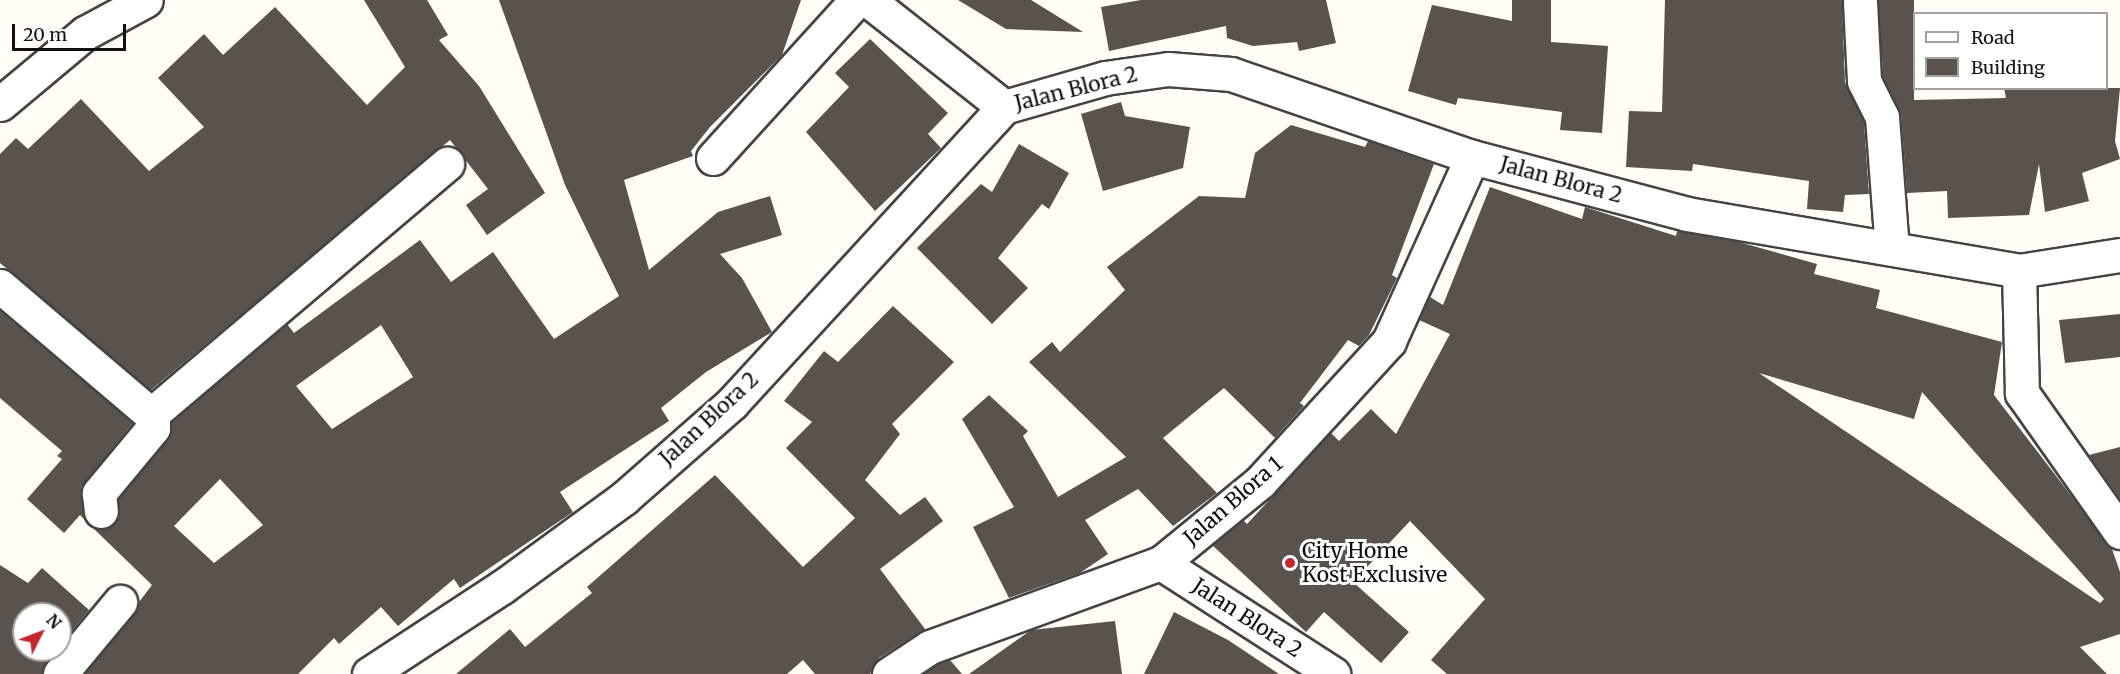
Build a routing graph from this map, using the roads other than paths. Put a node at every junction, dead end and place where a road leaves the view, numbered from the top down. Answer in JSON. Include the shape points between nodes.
{"nodes":[{"id":1,"x":146,"y":0,"type":"edge"},
{"id":2,"x":857,"y":0,"type":"edge"},
{"id":3,"x":868,"y":0,"type":"edge"},
{"id":4,"x":1860,"y":2,"type":"dead end"},
{"id":5,"x":0,"y":104,"type":"edge"},
{"id":6,"x":1004,"y":107,"type":"junction"},
{"id":7,"x":1472,"y":157,"type":"junction"},
{"id":8,"x":713,"y":158,"type":"dead end"},
{"id":9,"x":447,"y":164,"type":"dead end"},
{"id":10,"x":1892,"y":249,"type":"junction"},
{"id":11,"x":2120,"y":255,"type":"edge"},
{"id":12,"x":2019,"y":271,"type":"junction"},
{"id":13,"x":0,"y":286,"type":"edge"},
{"id":14,"x":152,"y":414,"type":"junction"},
{"id":15,"x":101,"y":511,"type":"dead end"},
{"id":16,"x":2120,"y":532,"type":"edge"},
{"id":17,"x":1161,"y":563,"type":"junction"},
{"id":18,"x":120,"y":602,"type":"dead end"},
{"id":19,"x":60,"y":674,"type":"edge"},
{"id":20,"x":369,"y":674,"type":"edge"},
{"id":21,"x":889,"y":674,"type":"edge"},
{"id":22,"x":1333,"y":674,"type":"edge"}],
"edges":[{"from":1,"to":5,"type":"street","via":[[85,33]]},
{"from":2,"to":8,"type":"street"},
{"from":3,"to":6,"type":"street"},
{"from":4,"to":10,"type":"street","via":[[1864,81],[1882,117]]},
{"from":6,"to":7,"type":"street","name":"Jalan Blora 2","via":[[1105,78],[1168,69],[1231,74]]},
{"from":6,"to":20,"type":"street","name":"Jalan Blora 2","via":[[732,403],[624,498],[502,587]]},
{"from":7,"to":10,"type":"street","name":"Jalan Blora 2","via":[[1687,214]]},
{"from":7,"to":17,"type":"street","name":"Jalan Blora 1","via":[[1389,341],[1260,482]]},
{"from":9,"to":14,"type":"street"},
{"from":10,"to":12,"type":"street","name":"Jalan Blora 2"},
{"from":11,"to":12,"type":"street","name":"Jalan Blora 2"},
{"from":12,"to":16,"type":"street","via":[[2022,393]]},
{"from":13,"to":14,"type":"street"},
{"from":14,"to":15,"type":"street","via":[[153,428],[99,493]]},
{"from":17,"to":21,"type":"street","name":"Jalan Blora 1","via":[[930,647]]},
{"from":17,"to":22,"type":"street","name":"Jalan Blora 2"},
{"from":18,"to":19,"type":"street"}]}
